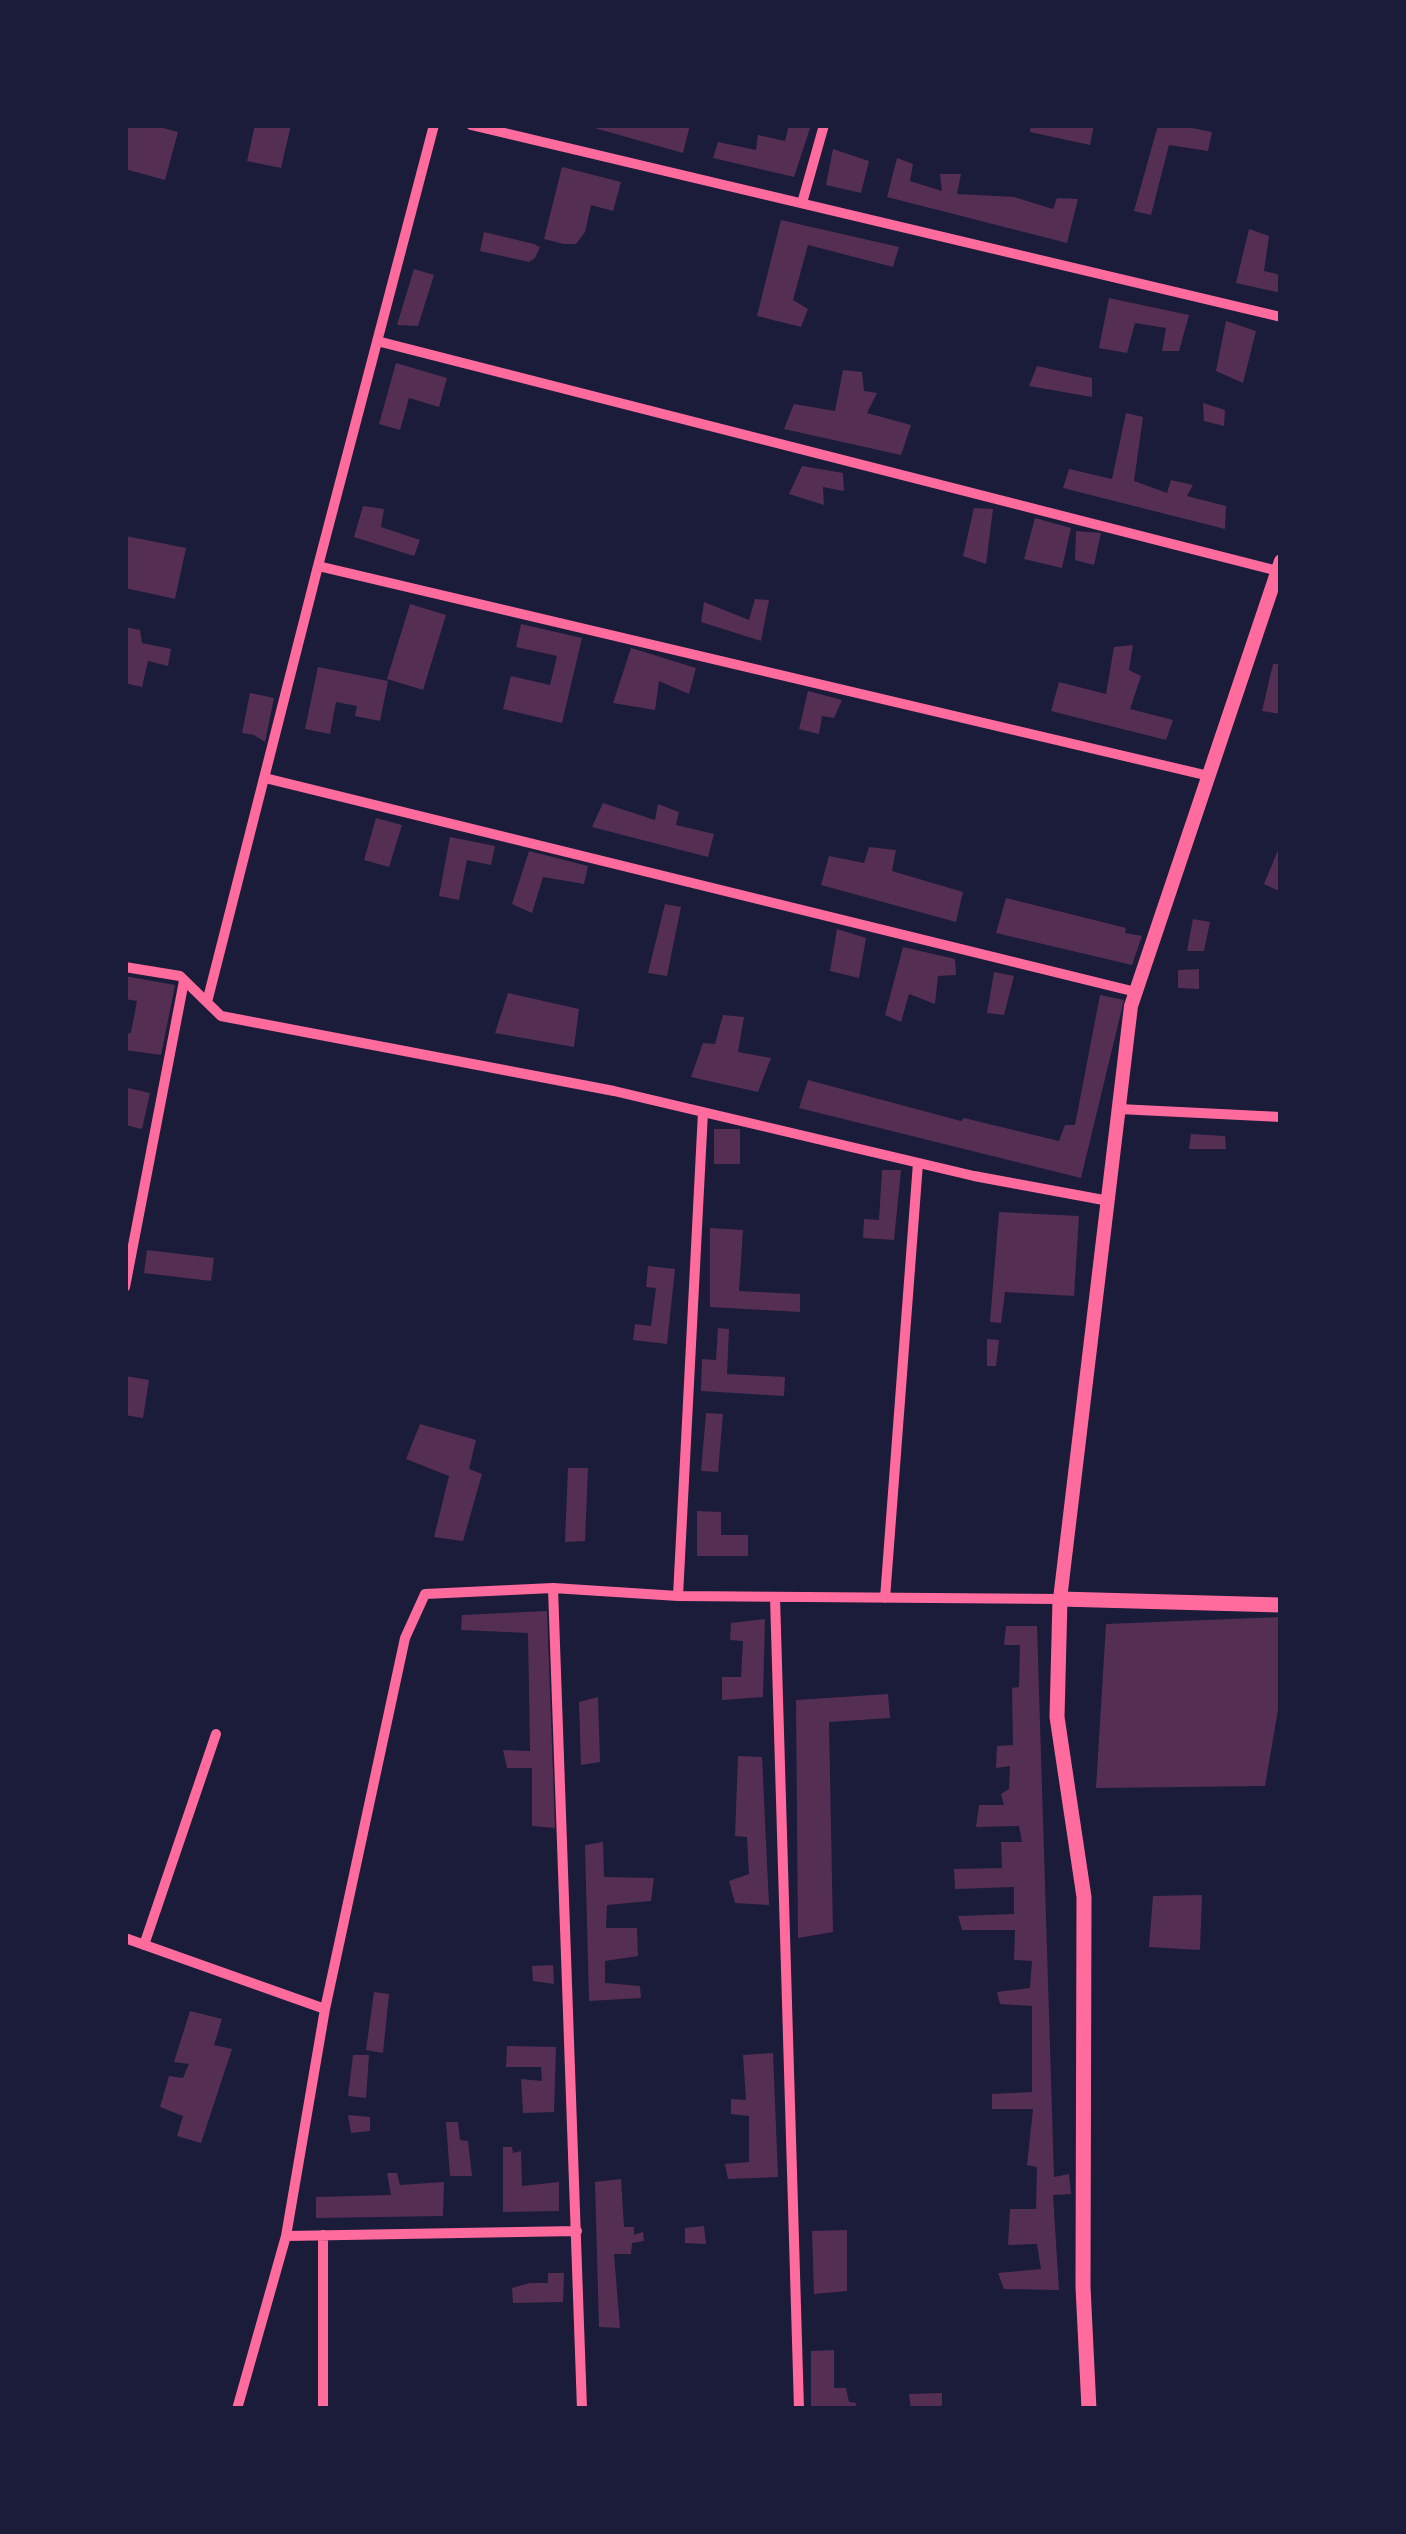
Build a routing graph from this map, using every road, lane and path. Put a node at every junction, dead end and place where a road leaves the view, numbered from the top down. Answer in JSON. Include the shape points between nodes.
{"nodes":[{"id":1,"x":434,"y":125,"type":"edge"},
{"id":2,"x":471,"y":125,"type":"edge"},
{"id":3,"x":527,"y":125,"type":"edge"},
{"id":4,"x":824,"y":125,"type":"edge"},
{"id":5,"x":524,"y":138,"type":"junction"},
{"id":6,"x":802,"y":204,"type":"junction"},
{"id":7,"x":1281,"y":317,"type":"edge"},
{"id":8,"x":377,"y":341,"type":"junction"},
{"id":9,"x":318,"y":566,"type":"junction"},
{"id":10,"x":1279,"y":566,"type":"edge"},
{"id":11,"x":1209,"y":776,"type":"junction"},
{"id":12,"x":265,"y":778,"type":"junction"},
{"id":13,"x":125,"y":967,"type":"edge"},
{"id":14,"x":184,"y":981,"type":"junction"},
{"id":15,"x":1136,"y":992,"type":"junction"},
{"id":16,"x":206,"y":1002,"type":"junction"},
{"id":17,"x":1119,"y":1109,"type":"junction"},
{"id":18,"x":703,"y":1112,"type":"junction"},
{"id":19,"x":1281,"y":1117,"type":"edge"},
{"id":20,"x":918,"y":1163,"type":"junction"},
{"id":21,"x":1108,"y":1201,"type":"junction"},
{"id":22,"x":125,"y":1287,"type":"edge"},
{"id":23,"x":552,"y":1588,"type":"junction"},
{"id":24,"x":678,"y":1596,"type":"junction"},
{"id":25,"x":774,"y":1596,"type":"junction"},
{"id":26,"x":885,"y":1598,"type":"junction"},
{"id":27,"x":1060,"y":1599,"type":"junction"},
{"id":28,"x":1281,"y":1605,"type":"edge"},
{"id":29,"x":216,"y":1734,"type":"dead end"},
{"id":30,"x":125,"y":1938,"type":"edge"},
{"id":31,"x":144,"y":1945,"type":"junction"},
{"id":32,"x":324,"y":2010,"type":"junction"},
{"id":33,"x":577,"y":2232,"type":"junction"},
{"id":34,"x":324,"y":2235,"type":"junction"},
{"id":35,"x":286,"y":2236,"type":"junction"},
{"id":36,"x":237,"y":2409,"type":"edge"},
{"id":37,"x":323,"y":2409,"type":"edge"},
{"id":38,"x":582,"y":2409,"type":"edge"},
{"id":39,"x":799,"y":2409,"type":"edge"},
{"id":40,"x":1089,"y":2409,"type":"edge"}],
"edges":[{"from":1,"to":8,"type":"street"},
{"from":2,"to":5,"type":"street"},
{"from":3,"to":5,"type":"street"},
{"from":4,"to":6,"type":"street"},
{"from":5,"to":6,"type":"street"},
{"from":6,"to":7,"type":"street"},
{"from":8,"to":9,"type":"street"},
{"from":8,"to":10,"type":"street"},
{"from":9,"to":11,"type":"street"},
{"from":9,"to":12,"type":"street"},
{"from":10,"to":11,"type":"street"},
{"from":11,"to":15,"type":"street"},
{"from":12,"to":15,"type":"street"},
{"from":12,"to":16,"type":"street"},
{"from":13,"to":14,"type":"street"},
{"from":14,"to":16,"type":"street"},
{"from":14,"to":22,"type":"street"},
{"from":15,"to":17,"type":"street"},
{"from":16,"to":18,"type":"street","via":[[221,1016]]},
{"from":17,"to":19,"type":"street"},
{"from":17,"to":21,"type":"street"},
{"from":18,"to":20,"type":"street"},
{"from":18,"to":24,"type":"street"},
{"from":20,"to":21,"type":"street"},
{"from":20,"to":26,"type":"street"},
{"from":21,"to":27,"type":"street"},
{"from":23,"to":24,"type":"street"},
{"from":23,"to":32,"type":"street","via":[[425,1594],[405,1638]]},
{"from":23,"to":33,"type":"street"},
{"from":24,"to":25,"type":"street"},
{"from":25,"to":26,"type":"street"},
{"from":25,"to":39,"type":"street"},
{"from":26,"to":27,"type":"street"},
{"from":27,"to":28,"type":"main road"},
{"from":27,"to":40,"type":"main road","via":[[1058,1717],[1084,1897]]},
{"from":29,"to":31,"type":"street"},
{"from":30,"to":31,"type":"street"},
{"from":31,"to":32,"type":"street"},
{"from":32,"to":35,"type":"street"},
{"from":33,"to":34,"type":"street"},
{"from":33,"to":38,"type":"street"},
{"from":34,"to":35,"type":"street"},
{"from":34,"to":37,"type":"street"},
{"from":35,"to":36,"type":"street"}]}
